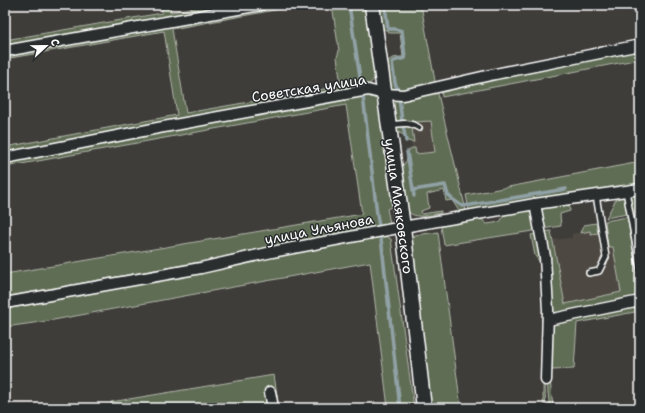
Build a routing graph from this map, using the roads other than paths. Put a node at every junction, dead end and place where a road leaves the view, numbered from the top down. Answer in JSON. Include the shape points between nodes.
{"nodes":[{"id":1,"x":261,"y":5,"type":"edge"},
{"id":2,"x":372,"y":5,"type":"edge"},
{"id":3,"x":640,"y":45,"type":"edge"},
{"id":4,"x":5,"y":51,"type":"edge"},
{"id":5,"x":384,"y":94,"type":"junction"},
{"id":6,"x":388,"y":125,"type":"junction"},
{"id":7,"x":419,"y":128,"type":"dead end"},
{"id":8,"x":5,"y":158,"type":"edge"},
{"id":9,"x":640,"y":189,"type":"edge"},
{"id":10,"x":626,"y":191,"type":"junction"},
{"id":11,"x":596,"y":195,"type":"junction"},
{"id":12,"x":535,"y":204,"type":"junction"},
{"id":13,"x":403,"y":227,"type":"junction"},
{"id":14,"x":640,"y":269,"type":"edge"},
{"id":15,"x":589,"y":273,"type":"dead end"},
{"id":16,"x":640,"y":302,"type":"edge"},
{"id":17,"x":5,"y":303,"type":"edge"},
{"id":18,"x":548,"y":320,"type":"junction"},
{"id":19,"x":546,"y":380,"type":"dead end"},
{"id":20,"x":270,"y":392,"type":"dead end"},
{"id":21,"x":273,"y":408,"type":"edge"},
{"id":22,"x":424,"y":408,"type":"edge"}],
"edges":[{"from":1,"to":4,"type":"street"},
{"from":2,"to":5,"type":"main road","name":"улица Маяковского"},
{"from":3,"to":5,"type":"street","name":"Советская улица","via":[[403,95]]},
{"from":5,"to":6,"type":"main road","name":"улица Маяковского"},
{"from":5,"to":8,"type":"street","name":"Советская улица","via":[[368,90]]},
{"from":6,"to":7,"type":"lane","via":[[407,123]]},
{"from":6,"to":13,"type":"main road","name":"улица Маяковского"},
{"from":9,"to":10,"type":"street","name":"улица Ульянова"},
{"from":10,"to":11,"type":"street","name":"улица Ульянова"},
{"from":10,"to":14,"type":"lane"},
{"from":11,"to":12,"type":"street","name":"улица Ульянова"},
{"from":11,"to":15,"type":"lane","via":[[606,257],[599,271]]},
{"from":12,"to":13,"type":"street","name":"улица Ульянова"},
{"from":12,"to":18,"type":"street","via":[[545,257]]},
{"from":13,"to":17,"type":"street","name":"улица Ульянова","via":[[201,268]]},
{"from":13,"to":22,"type":"main road","name":"улица Маяковского"},
{"from":16,"to":18,"type":"street"},
{"from":18,"to":19,"type":"street"},
{"from":20,"to":21,"type":"street"}]}
